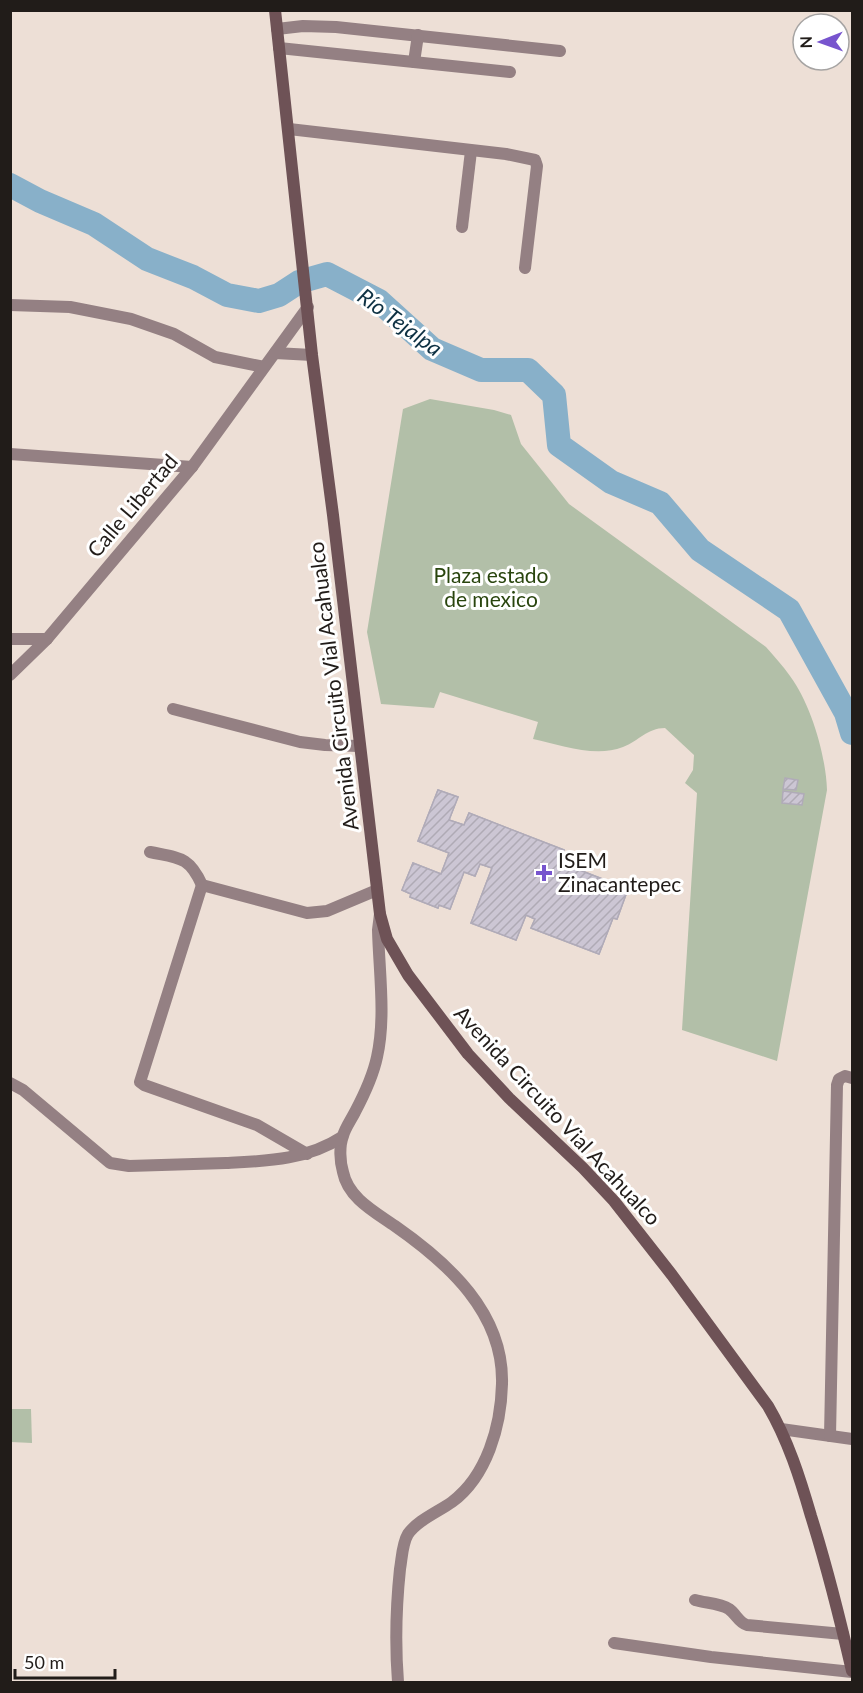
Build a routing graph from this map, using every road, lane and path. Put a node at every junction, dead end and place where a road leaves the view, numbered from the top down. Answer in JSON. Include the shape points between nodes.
{"nodes":[{"id":1,"x":275,"y":10,"type":"edge"},
{"id":2,"x":277,"y":29,"type":"junction"},
{"id":3,"x":418,"y":36,"type":"junction"},
{"id":4,"x":279,"y":48,"type":"junction"},
{"id":5,"x":560,"y":51,"type":"dead end"},
{"id":6,"x":414,"y":62,"type":"junction"},
{"id":7,"x":510,"y":72,"type":"dead end"},
{"id":8,"x":289,"y":129,"type":"junction"},
{"id":9,"x":471,"y":151,"type":"junction"},
{"id":10,"x":462,"y":227,"type":"dead end"},
{"id":11,"x":525,"y":268,"type":"dead end"},
{"id":12,"x":10,"y":305,"type":"edge"},
{"id":13,"x":308,"y":307,"type":"junction"},
{"id":14,"x":275,"y":353,"type":"junction"},
{"id":15,"x":312,"y":355,"type":"junction"},
{"id":16,"x":264,"y":366,"type":"junction"},
{"id":17,"x":10,"y":454,"type":"edge"},
{"id":18,"x":192,"y":467,"type":"junction"},
{"id":19,"x":10,"y":639,"type":"edge"},
{"id":20,"x":47,"y":639,"type":"junction"},
{"id":21,"x":10,"y":675,"type":"edge"},
{"id":22,"x":173,"y":709,"type":"dead end"},
{"id":23,"x":359,"y":746,"type":"junction"},
{"id":24,"x":150,"y":852,"type":"dead end"},
{"id":25,"x":202,"y":885,"type":"junction"},
{"id":26,"x":378,"y":890,"type":"junction"},
{"id":27,"x":380,"y":914,"type":"junction"},
{"id":28,"x":852,"y":1078,"type":"edge"},
{"id":29,"x":10,"y":1083,"type":"edge"},
{"id":30,"x":342,"y":1137,"type":"junction"},
{"id":31,"x":307,"y":1154,"type":"junction"},
{"id":32,"x":781,"y":1429,"type":"junction"},
{"id":33,"x":830,"y":1436,"type":"junction"},
{"id":34,"x":852,"y":1439,"type":"edge"},
{"id":35,"x":694,"y":1600,"type":"dead end"},
{"id":36,"x":843,"y":1634,"type":"junction"},
{"id":37,"x":614,"y":1644,"type":"dead end"},
{"id":38,"x":852,"y":1672,"type":"edge"},
{"id":39,"x":398,"y":1683,"type":"edge"}],
"edges":[{"from":1,"to":2,"type":"street","name":"Avenida Circuito Vial Acahualco"},
{"from":2,"to":3,"type":"street","via":[[336,27]]},
{"from":2,"to":4,"type":"street","name":"Avenida Circuito Vial Acahualco"},
{"from":3,"to":5,"type":"street"},
{"from":3,"to":6,"type":"street"},
{"from":4,"to":6,"type":"street"},
{"from":4,"to":8,"type":"street","name":"Avenida Circuito Vial Acahualco"},
{"from":6,"to":7,"type":"street"},
{"from":8,"to":9,"type":"street"},
{"from":8,"to":13,"type":"street","name":"Avenida Circuito Vial Acahualco"},
{"from":9,"to":10,"type":"street"},
{"from":9,"to":11,"type":"street","via":[[532,158],[536,162]]},
{"from":12,"to":16,"type":"street","via":[[70,307],[131,319],[174,334],[215,357]]},
{"from":13,"to":14,"type":"street","name":"Calle Libertad"},
{"from":13,"to":15,"type":"street","name":"Avenida Circuito Vial Acahualco"},
{"from":14,"to":15,"type":"street"},
{"from":14,"to":16,"type":"street","name":"Calle Libertad"},
{"from":15,"to":23,"type":"street","name":"Avenida Circuito Vial Acahualco"},
{"from":16,"to":18,"type":"street","name":"Calle Libertad"},
{"from":17,"to":18,"type":"street"},
{"from":18,"to":20,"type":"street","name":"Calle Libertad"},
{"from":19,"to":20,"type":"street"},
{"from":20,"to":21,"type":"street","name":"Calle Libertad"},
{"from":22,"to":23,"type":"street","via":[[300,742]]},
{"from":23,"to":26,"type":"street","name":"Avenida Circuito Vial Acahualco"},
{"from":24,"to":25,"type":"street","via":[[184,859]]},
{"from":25,"to":26,"type":"street","via":[[307,913],[327,911]]},
{"from":25,"to":31,"type":"street","via":[[140,1082],[257,1125]]},
{"from":26,"to":27,"type":"street","name":"Avenida Circuito Vial Acahualco"},
{"from":27,"to":30,"type":"street","via":[[381,1014],[377,1057]]},
{"from":27,"to":32,"type":"street","name":"Avenida Circuito Vial Acahualco","via":[[387,939],[408,975],[468,1054],[632,1222],[748,1376]]},
{"from":28,"to":33,"type":"street","via":[[839,1078],[837,1085]]},
{"from":29,"to":31,"type":"street","via":[[110,1162],[129,1166],[277,1161]]},
{"from":30,"to":31,"type":"street"},
{"from":30,"to":39,"type":"street","via":[[342,1172],[352,1193],[462,1282],[488,1321],[501,1365],[500,1406],[489,1452],[468,1486],[414,1527],[404,1542],[396,1608]]},
{"from":32,"to":33,"type":"street"},
{"from":32,"to":36,"type":"street","name":"Avenida Circuito Vial Acahualco","via":[[802,1486]]},
{"from":33,"to":34,"type":"street"},
{"from":35,"to":36,"type":"street","via":[[723,1606],[741,1624]]},
{"from":36,"to":38,"type":"street","name":"Avenida Circuito Vial Acahualco"},
{"from":37,"to":38,"type":"street"}]}
